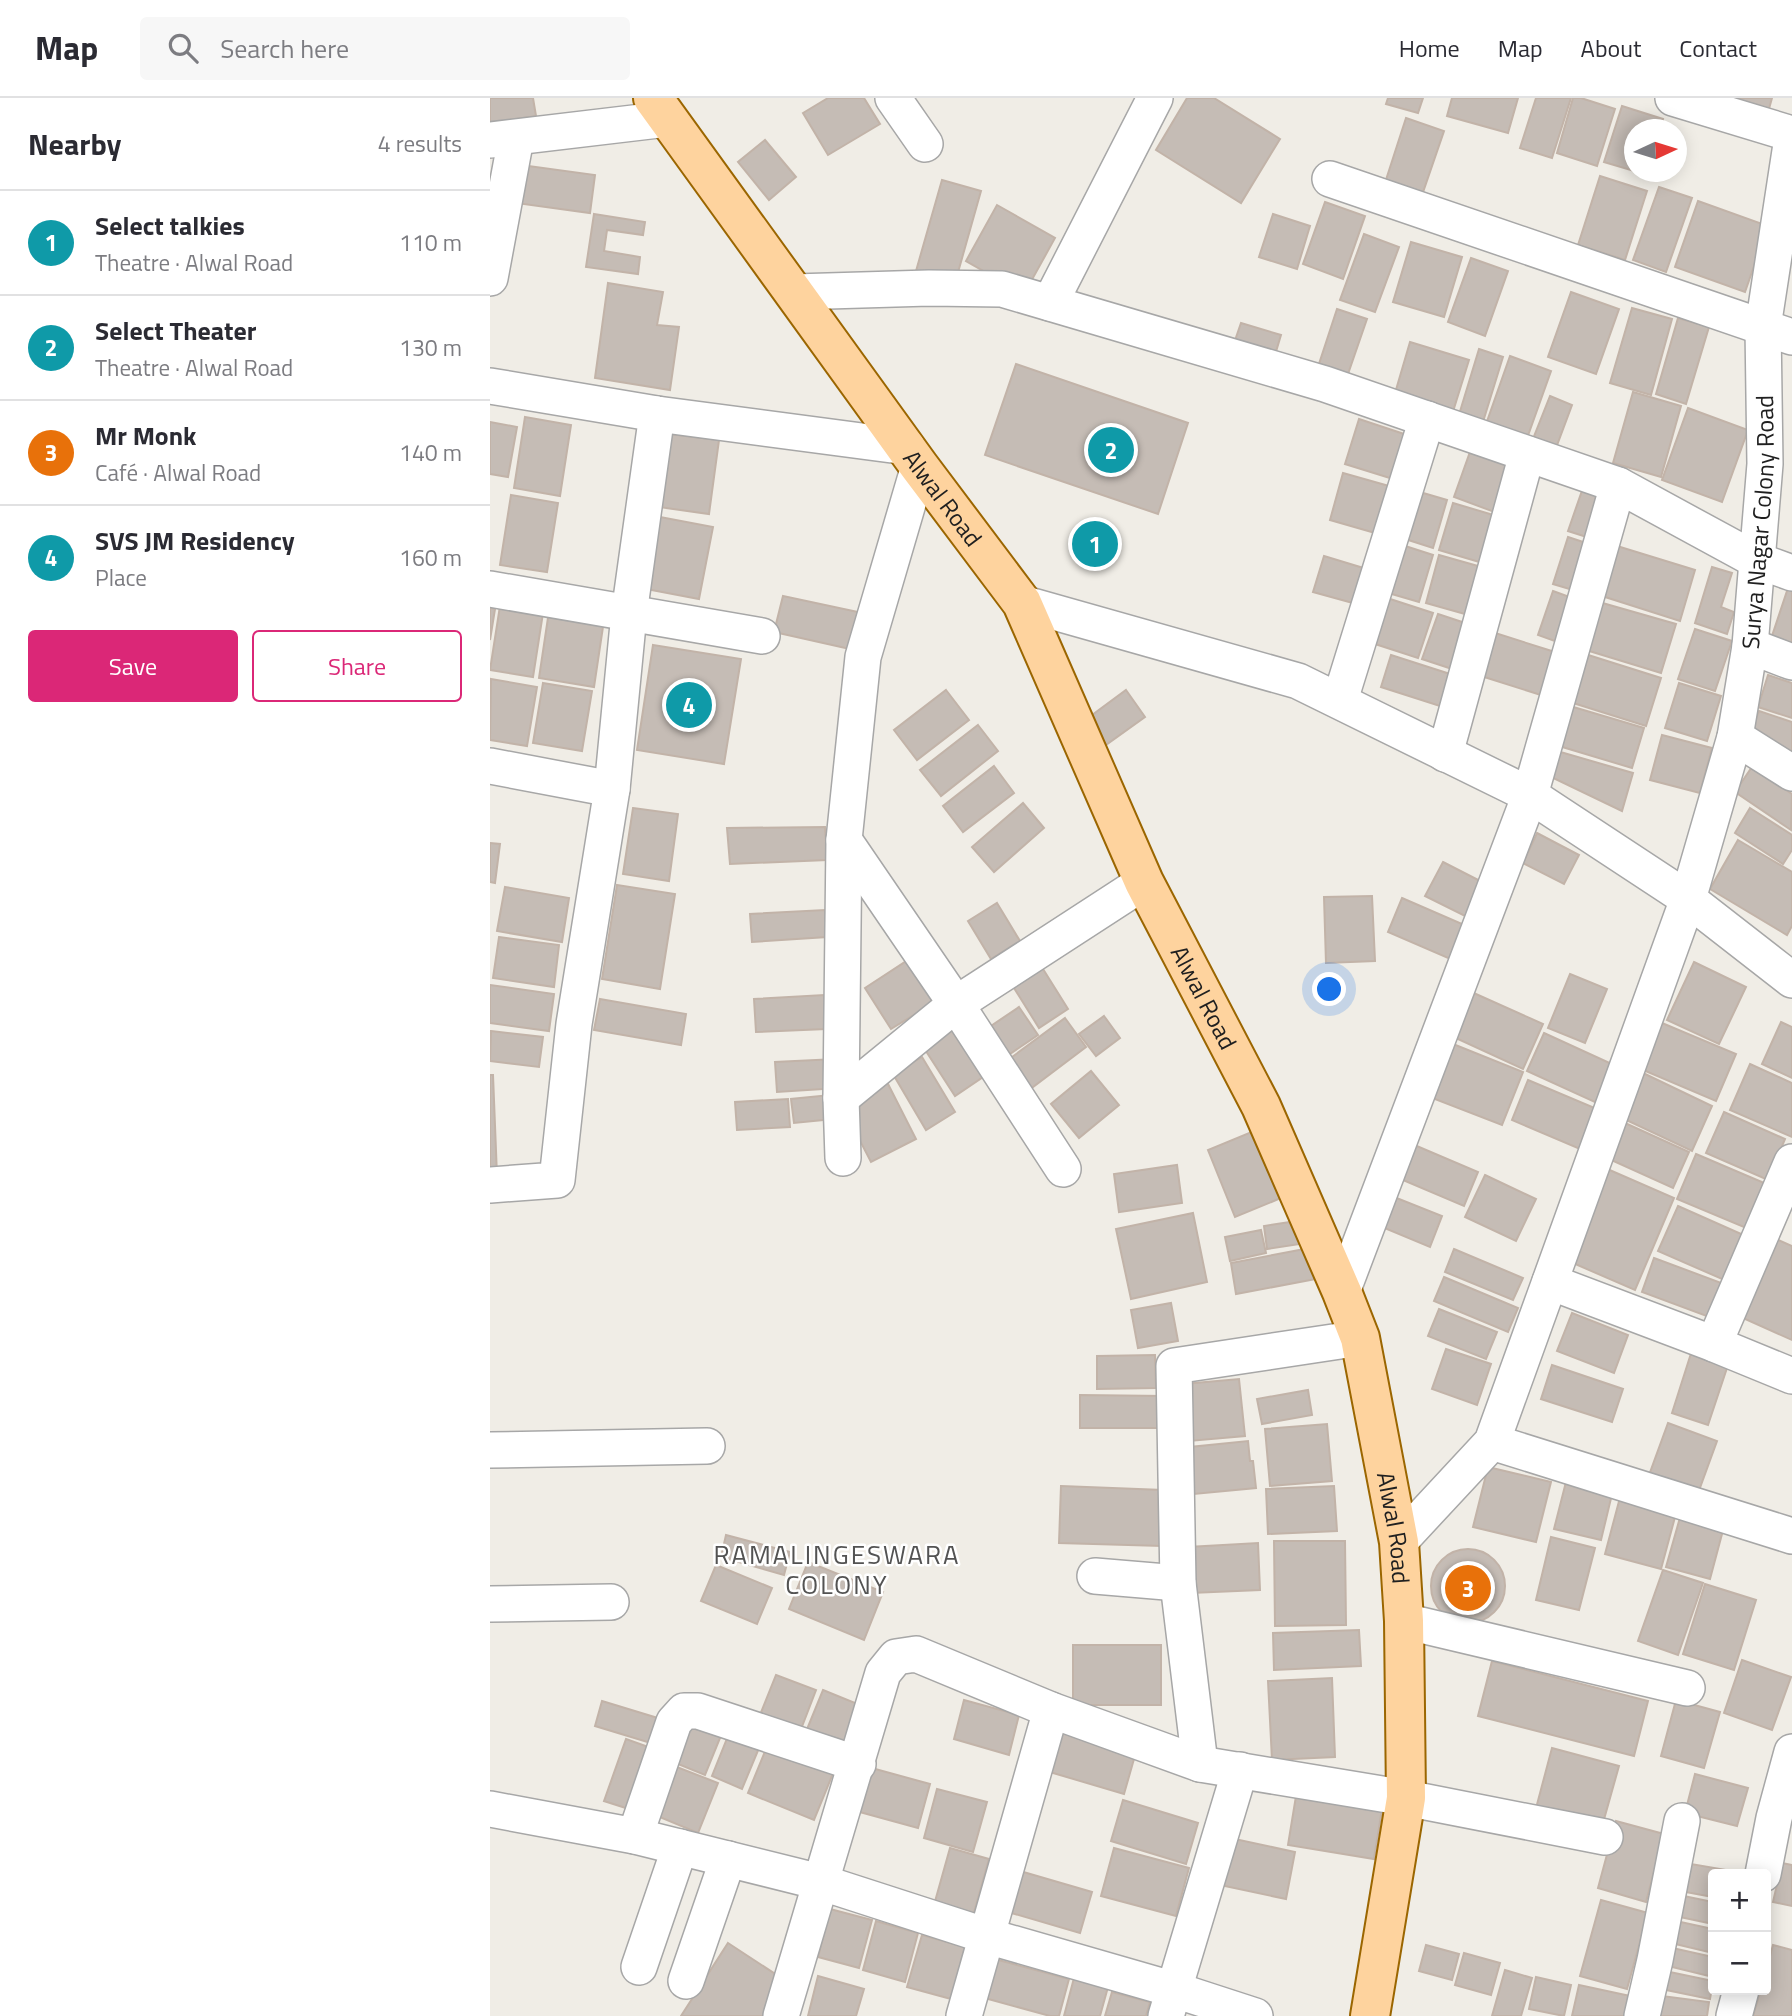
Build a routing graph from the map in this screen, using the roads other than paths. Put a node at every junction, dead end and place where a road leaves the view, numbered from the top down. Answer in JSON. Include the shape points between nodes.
{"nodes":[{"id":1,"x":893,"y":98,"type":"edge"},
{"id":2,"x":1155,"y":98,"type":"edge"},
{"id":3,"x":1673,"y":98,"type":"edge"},
{"id":4,"x":660,"y":108,"type":"edge"},
{"id":5,"x":1792,"y":136,"type":"edge"},
{"id":6,"x":503,"y":139,"type":"edge"},
{"id":7,"x":925,"y":144,"type":"dead end"},
{"id":8,"x":1330,"y":179,"type":"dead end"},
{"id":9,"x":1783,"y":262,"type":"edge"},
{"id":10,"x":490,"y":278,"type":"edge"},
{"id":11,"x":794,"y":292,"type":"junction"},
{"id":12,"x":1050,"y":303,"type":"junction"},
{"id":13,"x":1778,"y":332,"type":"edge"},
{"id":14,"x":490,"y":386,"type":"edge"},
{"id":15,"x":657,"y":414,"type":"junction"},
{"id":16,"x":1427,"y":419,"type":"junction"},
{"id":17,"x":1527,"y":454,"type":"junction"},
{"id":18,"x":913,"y":456,"type":"junction"},
{"id":19,"x":1778,"y":470,"type":"edge"},
{"id":20,"x":1618,"y":485,"type":"junction"},
{"id":21,"x":1756,"y":560,"type":"junction"},
{"id":22,"x":1792,"y":573,"type":"edge"},
{"id":23,"x":490,"y":589,"type":"edge"},
{"id":24,"x":1022,"y":603,"type":"junction"},
{"id":25,"x":629,"y":614,"type":"junction"},
{"id":26,"x":762,"y":636,"type":"dead end"},
{"id":27,"x":1750,"y":646,"type":"junction"},
{"id":28,"x":1792,"y":662,"type":"edge"},
{"id":29,"x":1340,"y":700,"type":"junction"},
{"id":30,"x":1735,"y":737,"type":"junction"},
{"id":31,"x":1446,"y":754,"type":"junction"},
{"id":32,"x":490,"y":766,"type":"edge"},
{"id":33,"x":1792,"y":773,"type":"edge"},
{"id":34,"x":612,"y":789,"type":"junction"},
{"id":35,"x":1530,"y":795,"type":"junction"},
{"id":36,"x":845,"y":840,"type":"junction"},
{"id":37,"x":1144,"y":881,"type":"junction"},
{"id":38,"x":1688,"y":899,"type":"junction"},
{"id":39,"x":1792,"y":980,"type":"edge"},
{"id":40,"x":956,"y":1004,"type":"junction"},
{"id":41,"x":841,"y":1098,"type":"junction"},
{"id":42,"x":843,"y":1158,"type":"dead end"},
{"id":43,"x":1792,"y":1163,"type":"edge"},
{"id":44,"x":1063,"y":1169,"type":"dead end"},
{"id":45,"x":490,"y":1185,"type":"edge"},
{"id":46,"x":1550,"y":1282,"type":"junction"},
{"id":47,"x":1342,"y":1292,"type":"junction"},
{"id":48,"x":1360,"y":1338,"type":"junction"},
{"id":49,"x":1714,"y":1344,"type":"junction"},
{"id":50,"x":1792,"y":1376,"type":"edge"},
{"id":51,"x":1492,"y":1441,"type":"junction"},
{"id":52,"x":707,"y":1446,"type":"dead end"},
{"id":53,"x":490,"y":1450,"type":"edge"},
{"id":54,"x":1792,"y":1535,"type":"edge"},
{"id":55,"x":1398,"y":1542,"type":"junction"},
{"id":56,"x":1095,"y":1576,"type":"dead end"},
{"id":57,"x":1178,"y":1583,"type":"junction"},
{"id":58,"x":611,"y":1602,"type":"dead end"},
{"id":59,"x":490,"y":1604,"type":"edge"},
{"id":60,"x":1405,"y":1621,"type":"junction"},
{"id":61,"x":1687,"y":1688,"type":"dead end"},
{"id":62,"x":1051,"y":1710,"type":"junction"},
{"id":63,"x":1792,"y":1752,"type":"edge"},
{"id":64,"x":858,"y":1764,"type":"junction"},
{"id":65,"x":1200,"y":1764,"type":"junction"},
{"id":66,"x":1240,"y":1770,"type":"junction"},
{"id":67,"x":1406,"y":1798,"type":"junction"},
{"id":68,"x":490,"y":1809,"type":"edge"},
{"id":69,"x":1682,"y":1821,"type":"dead end"},
{"id":70,"x":635,"y":1836,"type":"junction"},
{"id":71,"x":1605,"y":1837,"type":"dead end"},
{"id":72,"x":676,"y":1858,"type":"junction"},
{"id":73,"x":1764,"y":1869,"type":"edge"},
{"id":74,"x":725,"y":1870,"type":"junction"},
{"id":75,"x":820,"y":1882,"type":"junction"},
{"id":76,"x":987,"y":1936,"type":"junction"},
{"id":77,"x":639,"y":1967,"type":"dead end"},
{"id":78,"x":686,"y":1981,"type":"dead end"},
{"id":79,"x":1740,"y":1995,"type":"edge"},
{"id":80,"x":1170,"y":2003,"type":"edge"},
{"id":81,"x":781,"y":2016,"type":"edge"},
{"id":82,"x":964,"y":2016,"type":"edge"},
{"id":83,"x":1255,"y":2016,"type":"edge"},
{"id":84,"x":1370,"y":2016,"type":"edge"},
{"id":85,"x":1642,"y":2016,"type":"edge"},
{"id":86,"x":1734,"y":2016,"type":"edge"}],
"edges":[{"from":1,"to":7,"type":"street"},
{"from":2,"to":12,"type":"street"},
{"from":3,"to":5,"type":"street"},
{"from":4,"to":6,"type":"street"},
{"from":4,"to":11,"type":"main road","name":"Alwal Road"},
{"from":5,"to":9,"type":"street","name":"Surya Nagar Colony Road"},
{"from":6,"to":10,"type":"street"},
{"from":8,"to":13,"type":"street"},
{"from":9,"to":13,"type":"street","name":"Surya Nagar Colony Road"},
{"from":11,"to":12,"type":"street","via":[[1002,289]]},
{"from":11,"to":18,"type":"main road","name":"Alwal Road"},
{"from":12,"to":16,"type":"street"},
{"from":13,"to":19,"type":"street","name":"Surya Nagar Colony Road"},
{"from":14,"to":15,"type":"street"},
{"from":15,"to":18,"type":"street"},
{"from":15,"to":25,"type":"street"},
{"from":16,"to":17,"type":"street"},
{"from":16,"to":29,"type":"street"},
{"from":17,"to":20,"type":"street"},
{"from":17,"to":31,"type":"street"},
{"from":18,"to":24,"type":"main road","name":"Alwal Road"},
{"from":18,"to":36,"type":"street","via":[[863,657]]},
{"from":19,"to":21,"type":"street","name":"Surya Nagar Colony Road"},
{"from":20,"to":21,"type":"street"},
{"from":20,"to":35,"type":"street"},
{"from":21,"to":22,"type":"street"},
{"from":21,"to":27,"type":"street","name":"Surya Nagar Colony Road"},
{"from":23,"to":25,"type":"street"},
{"from":24,"to":29,"type":"street","via":[[1298,681]]},
{"from":24,"to":37,"type":"main road","name":"Alwal Road"},
{"from":25,"to":26,"type":"street"},
{"from":25,"to":34,"type":"street"},
{"from":27,"to":28,"type":"street"},
{"from":27,"to":30,"type":"street","name":"Surya Nagar Colony Road"},
{"from":29,"to":31,"type":"street"},
{"from":30,"to":33,"type":"street"},
{"from":30,"to":38,"type":"street","name":"Surya Nagar Colony Road"},
{"from":31,"to":35,"type":"street"},
{"from":32,"to":34,"type":"street"},
{"from":34,"to":45,"type":"street","via":[[574,1024],[557,1180]]},
{"from":35,"to":38,"type":"street"},
{"from":35,"to":47,"type":"street"},
{"from":36,"to":40,"type":"street"},
{"from":36,"to":41,"type":"street"},
{"from":37,"to":40,"type":"street"},
{"from":37,"to":47,"type":"main road","name":"Alwal Road","via":[[1261,1106]]},
{"from":38,"to":39,"type":"street"},
{"from":38,"to":46,"type":"street","name":"Surya Nagar Colony Road"},
{"from":40,"to":41,"type":"street"},
{"from":40,"to":44,"type":"street"},
{"from":41,"to":42,"type":"street"},
{"from":43,"to":49,"type":"street"},
{"from":46,"to":49,"type":"street"},
{"from":46,"to":51,"type":"street","name":"Surya Nagar Colony Road"},
{"from":47,"to":48,"type":"main road","name":"Alwal Road"},
{"from":48,"to":55,"type":"main road","name":"Alwal Road"},
{"from":48,"to":57,"type":"street","via":[[1174,1366]]},
{"from":49,"to":50,"type":"street"},
{"from":51,"to":54,"type":"street"},
{"from":51,"to":55,"type":"street"},
{"from":52,"to":53,"type":"street"},
{"from":55,"to":60,"type":"main road","name":"Alwal Road"},
{"from":56,"to":57,"type":"street"},
{"from":57,"to":65,"type":"street"},
{"from":58,"to":59,"type":"street"},
{"from":60,"to":61,"type":"street"},
{"from":60,"to":67,"type":"main road","name":"Alwal Road"},
{"from":62,"to":64,"type":"street","via":[[916,1654],[896,1657],[884,1673]]},
{"from":62,"to":65,"type":"street"},
{"from":62,"to":76,"type":"street"},
{"from":63,"to":73,"type":"street"},
{"from":64,"to":70,"type":"street","via":[[698,1711],[684,1711],[674,1721]]},
{"from":64,"to":75,"type":"street"},
{"from":65,"to":66,"type":"street"},
{"from":66,"to":67,"type":"street"},
{"from":66,"to":80,"type":"street"},
{"from":67,"to":71,"type":"street"},
{"from":67,"to":84,"type":"main road","name":"Alwal Road"},
{"from":68,"to":70,"type":"street"},
{"from":69,"to":85,"type":"street"},
{"from":70,"to":72,"type":"street"},
{"from":72,"to":74,"type":"street"},
{"from":72,"to":77,"type":"street"},
{"from":74,"to":75,"type":"street"},
{"from":74,"to":78,"type":"street"},
{"from":75,"to":76,"type":"street"},
{"from":75,"to":81,"type":"street"},
{"from":76,"to":80,"type":"street"},
{"from":76,"to":82,"type":"street"},
{"from":79,"to":86,"type":"street"},
{"from":80,"to":83,"type":"street"}]}
